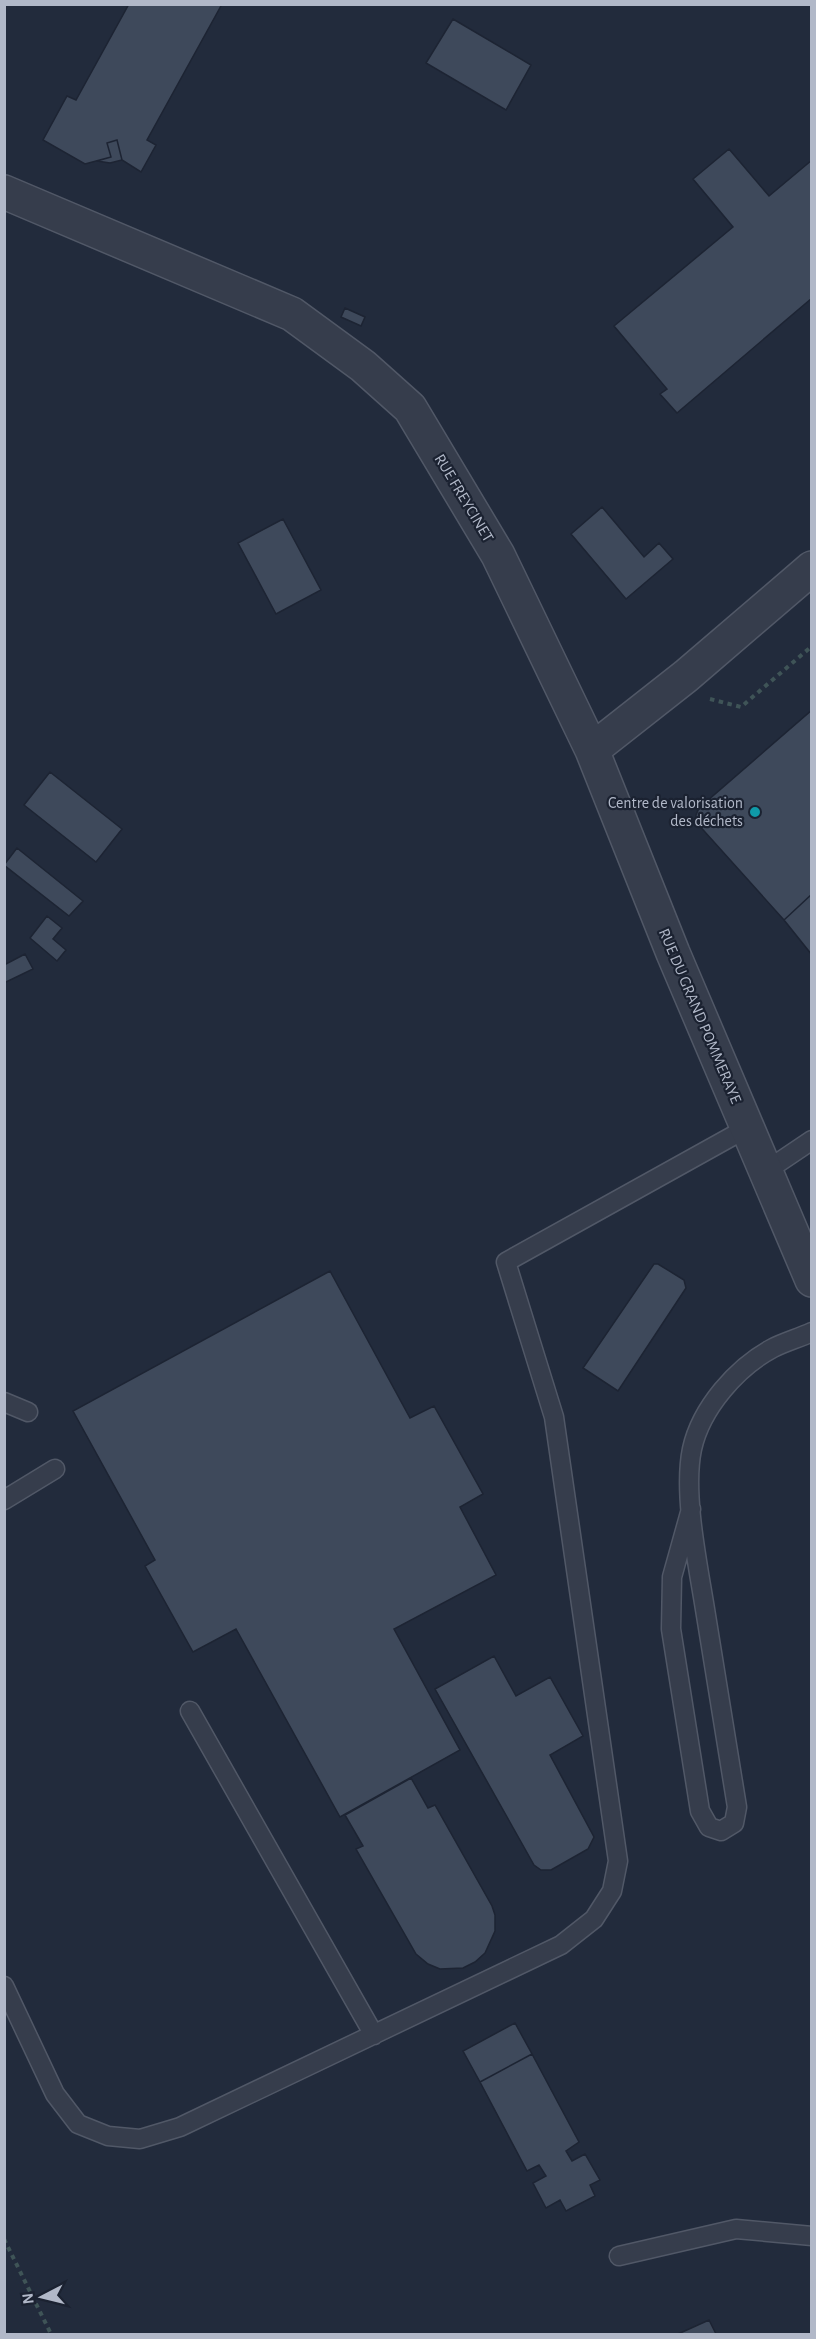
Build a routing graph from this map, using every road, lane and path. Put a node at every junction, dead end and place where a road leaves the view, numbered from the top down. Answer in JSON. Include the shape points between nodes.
{"nodes":[{"id":1,"x":4,"y":192,"type":"edge"},
{"id":2,"x":812,"y":568,"type":"edge"},
{"id":3,"x":812,"y":646,"type":"edge"},
{"id":4,"x":686,"y":676,"type":"junction"},
{"id":5,"x":592,"y":750,"type":"junction"},
{"id":6,"x":747,"y":1128,"type":"junction"},
{"id":7,"x":812,"y":1140,"type":"edge"},
{"id":8,"x":766,"y":1171,"type":"junction"},
{"id":9,"x":812,"y":1280,"type":"edge"},
{"id":10,"x":812,"y":1332,"type":"edge"},
{"id":11,"x":4,"y":1402,"type":"edge"},
{"id":12,"x":28,"y":1412,"type":"dead end"},
{"id":13,"x":55,"y":1469,"type":"dead end"},
{"id":14,"x":4,"y":1500,"type":"edge"},
{"id":15,"x":691,"y":1509,"type":"junction"},
{"id":16,"x":190,"y":1711,"type":"dead end"},
{"id":17,"x":4,"y":1986,"type":"edge"},
{"id":18,"x":374,"y":2035,"type":"junction"},
{"id":19,"x":812,"y":2236,"type":"edge"},
{"id":20,"x":4,"y":2239,"type":"edge"},
{"id":21,"x":619,"y":2256,"type":"dead end"},
{"id":22,"x":51,"y":2334,"type":"edge"}],
"edges":[{"from":1,"to":5,"type":"street","name":"RUE FREYCINET","via":[[292,314],[363,366],[410,408],[498,555]]},
{"from":2,"to":4,"type":"street"},
{"from":3,"to":4,"type":"path","via":[[741,707],[706,699]]},
{"from":4,"to":5,"type":"street"},
{"from":5,"to":6,"type":"street","name":"RUE DU GRAND POMMERAYE"},
{"from":6,"to":8,"type":"street","name":"RUE DU GRAND POMMERAYE"},
{"from":6,"to":18,"type":"lane","via":[[506,1262],[554,1417],[618,1861],[612,1891],[594,1919],[561,1945]]},
{"from":7,"to":8,"type":"lane"},
{"from":8,"to":9,"type":"street","name":"RUE DU GRAND POMMERAYE"},
{"from":10,"to":15,"type":"lane","via":[[773,1348],[746,1366],[706,1415],[692,1449]]},
{"from":11,"to":12,"type":"lane"},
{"from":13,"to":14,"type":"lane"},
{"from":15,"to":15,"type":"lane","via":[[737,1807],[734,1823],[721,1831],[709,1827],[700,1811],[671,1629],[672,1577]]},
{"from":16,"to":18,"type":"lane"},
{"from":17,"to":18,"type":"lane","via":[[55,2094],[78,2124],[108,2136],[140,2139],[180,2127]]},
{"from":19,"to":21,"type":"lane","via":[[736,2229]]},
{"from":20,"to":22,"type":"path"}]}
